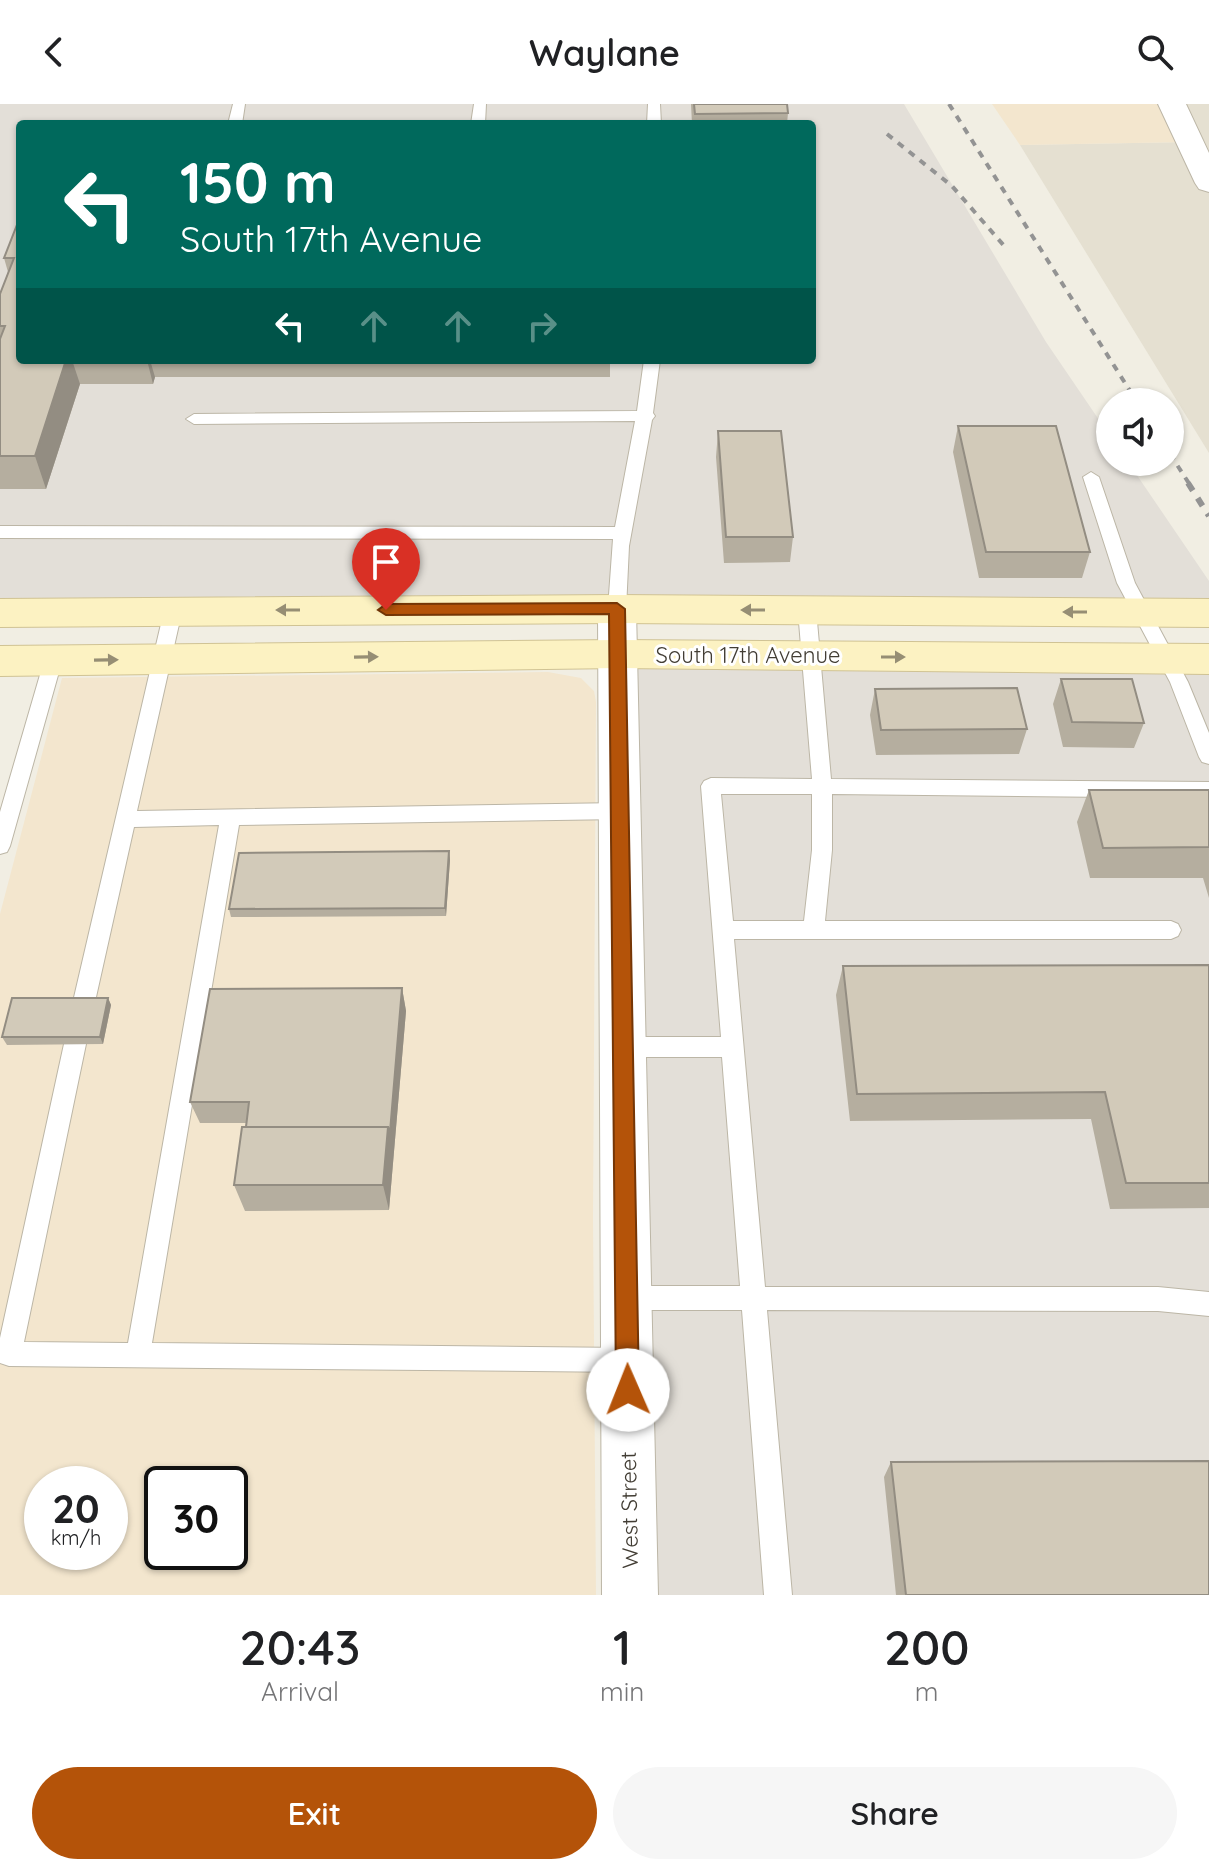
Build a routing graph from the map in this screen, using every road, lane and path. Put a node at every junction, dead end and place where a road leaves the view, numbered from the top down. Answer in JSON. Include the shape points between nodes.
{"nodes":[{"id":1,"x":1172,"y":104,"type":"edge"},
{"id":2,"x":1209,"y":183,"type":"edge"},
{"id":3,"x":652,"y":364,"type":"edge"},
{"id":4,"x":647,"y":416,"type":"junction"},
{"id":5,"x":194,"y":419,"type":"dead end"},
{"id":6,"x":1091,"y":477,"type":"dead end"},
{"id":7,"x":0,"y":532,"type":"edge"},
{"id":8,"x":621,"y":533,"type":"junction"},
{"id":9,"x":617,"y":609,"type":"junction"},
{"id":10,"x":807,"y":610,"type":"junction"},
{"id":11,"x":173,"y":611,"type":"junction"},
{"id":12,"x":1140,"y":612,"type":"junction"},
{"id":13,"x":0,"y":613,"type":"edge"},
{"id":14,"x":1209,"y":613,"type":"edge"},
{"id":15,"x":619,"y":654,"type":"junction"},
{"id":16,"x":812,"y":656,"type":"junction"},
{"id":17,"x":161,"y":659,"type":"junction"},
{"id":18,"x":1166,"y":659,"type":"junction"},
{"id":19,"x":1209,"y":659,"type":"edge"},
{"id":20,"x":0,"y":661,"type":"edge"},
{"id":21,"x":53,"y":661,"type":"junction"},
{"id":22,"x":1209,"y":757,"type":"edge"},
{"id":23,"x":822,"y":787,"type":"junction"},
{"id":24,"x":1209,"y":790,"type":"edge"},
{"id":25,"x":621,"y":811,"type":"junction"},
{"id":26,"x":230,"y":817,"type":"junction"},
{"id":27,"x":125,"y":819,"type":"junction"},
{"id":28,"x":0,"y":846,"type":"edge"},
{"id":29,"x":723,"y":930,"type":"junction"},
{"id":30,"x":813,"y":930,"type":"junction"},
{"id":31,"x":1171,"y":930,"type":"dead end"},
{"id":32,"x":83,"y":1006,"type":"edge"},
{"id":33,"x":75,"y":1044,"type":"edge"},
{"id":34,"x":623,"y":1047,"type":"junction"},
{"id":35,"x":733,"y":1047,"type":"junction"},
{"id":36,"x":626,"y":1298,"type":"junction"},
{"id":37,"x":754,"y":1298,"type":"junction"},
{"id":38,"x":1209,"y":1304,"type":"edge"},
{"id":39,"x":138,"y":1355,"type":"junction"},
{"id":40,"x":627,"y":1360,"type":"junction"},
{"id":41,"x":630,"y":1595,"type":"edge"},
{"id":42,"x":778,"y":1595,"type":"edge"}],
"edges":[{"from":1,"to":2,"type":"street"},
{"from":3,"to":4,"type":"lane"},
{"from":4,"to":5,"type":"lane"},
{"from":4,"to":8,"type":"lane"},
{"from":6,"to":12,"type":"lane"},
{"from":7,"to":8,"type":"lane"},
{"from":8,"to":9,"type":"lane"},
{"from":10,"to":9,"type":"main road","name":"South 17th Avenue","one_way":true},
{"from":9,"to":11,"type":"main road","name":"South 17th Avenue","one_way":true},
{"from":9,"to":15,"type":"street","name":"West Street"},
{"from":12,"to":10,"type":"main road","name":"South 17th Avenue","one_way":true},
{"from":10,"to":16,"type":"lane"},
{"from":11,"to":13,"type":"main road","name":"South 17th Avenue"},
{"from":11,"to":17,"type":"lane"},
{"from":12,"to":14,"type":"main road","name":"South 17th Avenue"},
{"from":12,"to":18,"type":"lane"},
{"from":15,"to":16,"type":"main road","name":"South 17th Avenue"},
{"from":17,"to":15,"type":"main road","name":"South 17th Avenue","one_way":true},
{"from":15,"to":25,"type":"street","name":"West Street"},
{"from":16,"to":18,"type":"main road","name":"South 17th Avenue","one_way":true},
{"from":16,"to":23,"type":"lane"},
{"from":21,"to":17,"type":"main road","name":"South 17th Avenue","one_way":true},
{"from":17,"to":27,"type":"lane"},
{"from":18,"to":19,"type":"main road","name":"South 17th Avenue"},
{"from":18,"to":22,"type":"lane"},
{"from":20,"to":21,"type":"main road","name":"South 17th Avenue"},
{"from":21,"to":28,"type":"lane"},
{"from":23,"to":24,"type":"lane"},
{"from":23,"to":29,"type":"lane","via":[[711,786]]},
{"from":23,"to":30,"type":"lane","via":[[822,878]]},
{"from":25,"to":26,"type":"lane"},
{"from":25,"to":34,"type":"street","name":"West Street"},
{"from":26,"to":27,"type":"lane"},
{"from":26,"to":39,"type":"lane"},
{"from":27,"to":32,"type":"lane"},
{"from":29,"to":30,"type":"lane"},
{"from":29,"to":35,"type":"lane"},
{"from":30,"to":31,"type":"lane"},
{"from":33,"to":39,"type":"lane","via":[[9,1354]]},
{"from":34,"to":35,"type":"lane"},
{"from":34,"to":36,"type":"street","name":"West Street"},
{"from":35,"to":37,"type":"lane"},
{"from":36,"to":37,"type":"lane"},
{"from":36,"to":40,"type":"street","name":"West Street"},
{"from":37,"to":38,"type":"lane","via":[[1158,1299]]},
{"from":37,"to":42,"type":"lane"},
{"from":39,"to":40,"type":"lane"},
{"from":40,"to":41,"type":"street","name":"West Street"}]}
